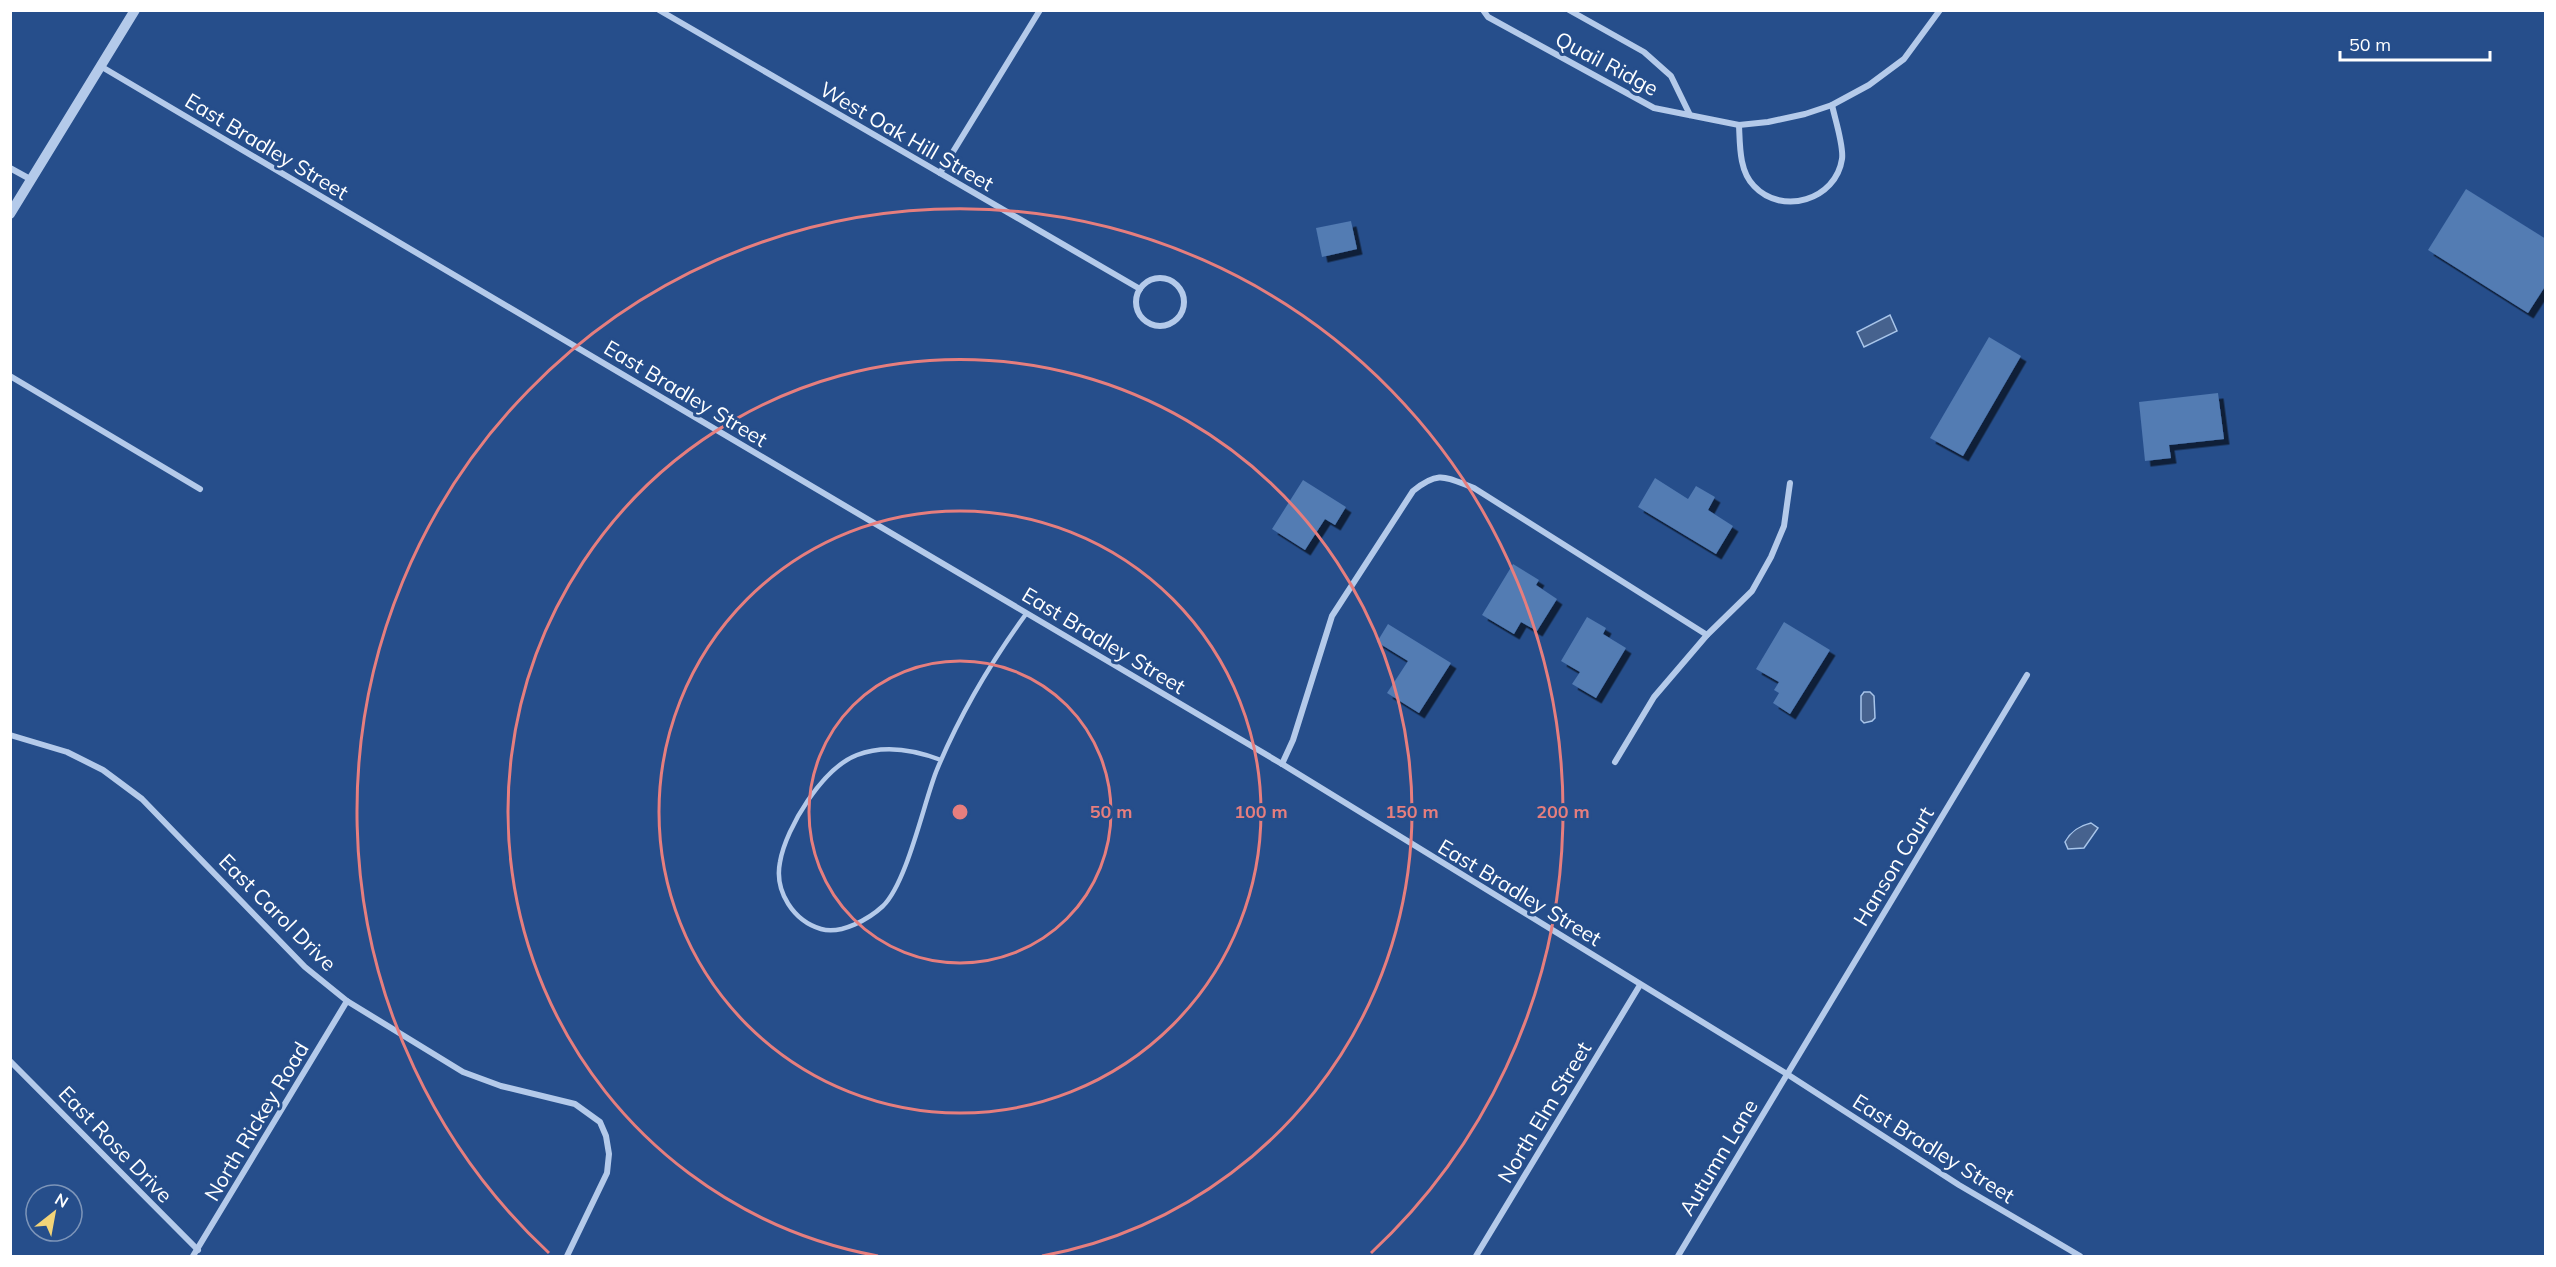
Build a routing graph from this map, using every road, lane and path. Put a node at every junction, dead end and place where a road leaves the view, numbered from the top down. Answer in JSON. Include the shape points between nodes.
{"nodes":[{"id":1,"x":135,"y":10,"type":"edge"},
{"id":2,"x":658,"y":10,"type":"edge"},
{"id":3,"x":1040,"y":10,"type":"edge"},
{"id":4,"x":1484,"y":10,"type":"edge"},
{"id":5,"x":1569,"y":10,"type":"edge"},
{"id":6,"x":1940,"y":10,"type":"edge"},
{"id":7,"x":102,"y":67,"type":"junction"},
{"id":8,"x":1832,"y":105,"type":"junction"},
{"id":9,"x":1690,"y":115,"type":"junction"},
{"id":10,"x":1739,"y":125,"type":"junction"},
{"id":11,"x":10,"y":168,"type":"edge"},
{"id":12,"x":940,"y":173,"type":"junction"},
{"id":13,"x":30,"y":179,"type":"junction"},
{"id":14,"x":10,"y":214,"type":"edge"},
{"id":15,"x":1140,"y":289,"type":"junction"},
{"id":16,"x":10,"y":376,"type":"edge"},
{"id":17,"x":1790,"y":483,"type":"dead end"},
{"id":18,"x":200,"y":489,"type":"dead end"},
{"id":19,"x":1026,"y":614,"type":"junction"},
{"id":20,"x":1707,"y":635,"type":"junction"},
{"id":21,"x":2027,"y":675,"type":"dead end"},
{"id":22,"x":10,"y":735,"type":"edge"},
{"id":23,"x":941,"y":760,"type":"junction"},
{"id":24,"x":1615,"y":762,"type":"dead end"},
{"id":25,"x":1282,"y":764,"type":"junction"},
{"id":26,"x":1640,"y":985,"type":"junction"},
{"id":27,"x":347,"y":1001,"type":"junction"},
{"id":28,"x":10,"y":1061,"type":"edge"},
{"id":29,"x":1787,"y":1074,"type":"junction"},
{"id":30,"x":198,"y":1250,"type":"junction"},
{"id":31,"x":193,"y":1257,"type":"edge"},
{"id":32,"x":567,"y":1257,"type":"edge"},
{"id":33,"x":1476,"y":1257,"type":"edge"},
{"id":34,"x":1678,"y":1257,"type":"edge"},
{"id":35,"x":2080,"y":1257,"type":"edge"}],
"edges":[{"from":1,"to":7,"type":"street"},
{"from":2,"to":12,"type":"street","name":"West Oak Hill Street"},
{"from":3,"to":12,"type":"street"},
{"from":4,"to":9,"type":"street","name":"Quail Ridge","via":[[1488,18],[1654,108]]},
{"from":5,"to":9,"type":"street","name":"Quail Ridge","via":[[1644,52],[1671,76]]},
{"from":6,"to":8,"type":"street","name":"Quail Ridge","via":[[1904,59],[1869,85]]},
{"from":7,"to":13,"type":"street"},
{"from":7,"to":19,"type":"street","name":"East Bradley Street"},
{"from":8,"to":10,"type":"street","name":"Quail Ridge","via":[[1768,123]]},
{"from":8,"to":10,"type":"street","via":[[1843,157],[1836,179],[1819,196],[1790,203],[1770,198],[1753,186],[1742,163]]},
{"from":9,"to":10,"type":"street","name":"Quail Ridge"},
{"from":11,"to":13,"type":"street"},
{"from":12,"to":15,"type":"street","name":"West Oak Hill Street"},
{"from":13,"to":14,"type":"street"},
{"from":15,"to":15,"type":"street","via":[[1137,310],[1150,324],[1171,324],[1183,312],[1183,293],[1170,280],[1154,279]]},
{"from":16,"to":18,"type":"street"},
{"from":17,"to":20,"type":"street","via":[[1784,526],[1771,557],[1752,591]]},
{"from":19,"to":23,"type":"lane","via":[[998,653]]},
{"from":19,"to":25,"type":"street","name":"East Bradley Street"},
{"from":20,"to":24,"type":"street","via":[[1654,697]]},
{"from":20,"to":25,"type":"street","via":[[1474,488],[1437,476],[1413,491],[1332,616]]},
{"from":21,"to":29,"type":"street","name":"Hanson Court"},
{"from":22,"to":27,"type":"street","name":"East Carol Drive","via":[[67,752],[103,770],[142,799],[305,967]]},
{"from":23,"to":23,"type":"lane","via":[[898,884],[883,905],[850,926],[827,931],[812,927],[794,914],[779,879],[780,862],[792,828],[816,788],[856,755],[879,749],[922,753]]},
{"from":25,"to":26,"type":"street","name":"East Bradley Street"},
{"from":26,"to":29,"type":"street","name":"East Bradley Street"},
{"from":26,"to":33,"type":"street","name":"North Elm Street"},
{"from":27,"to":30,"type":"street","name":"North Rickey Road"},
{"from":27,"to":32,"type":"street","name":"East Carol Drive","via":[[463,1072],[501,1086],[575,1104],[600,1122],[609,1154],[607,1173]]},
{"from":28,"to":30,"type":"street","name":"East Rose Drive"},
{"from":29,"to":34,"type":"street","name":"Autumn Lane"},
{"from":29,"to":35,"type":"street","name":"East Bradley Street","via":[[1959,1185]]},
{"from":30,"to":31,"type":"street","name":"North Rickey Road"}]}
